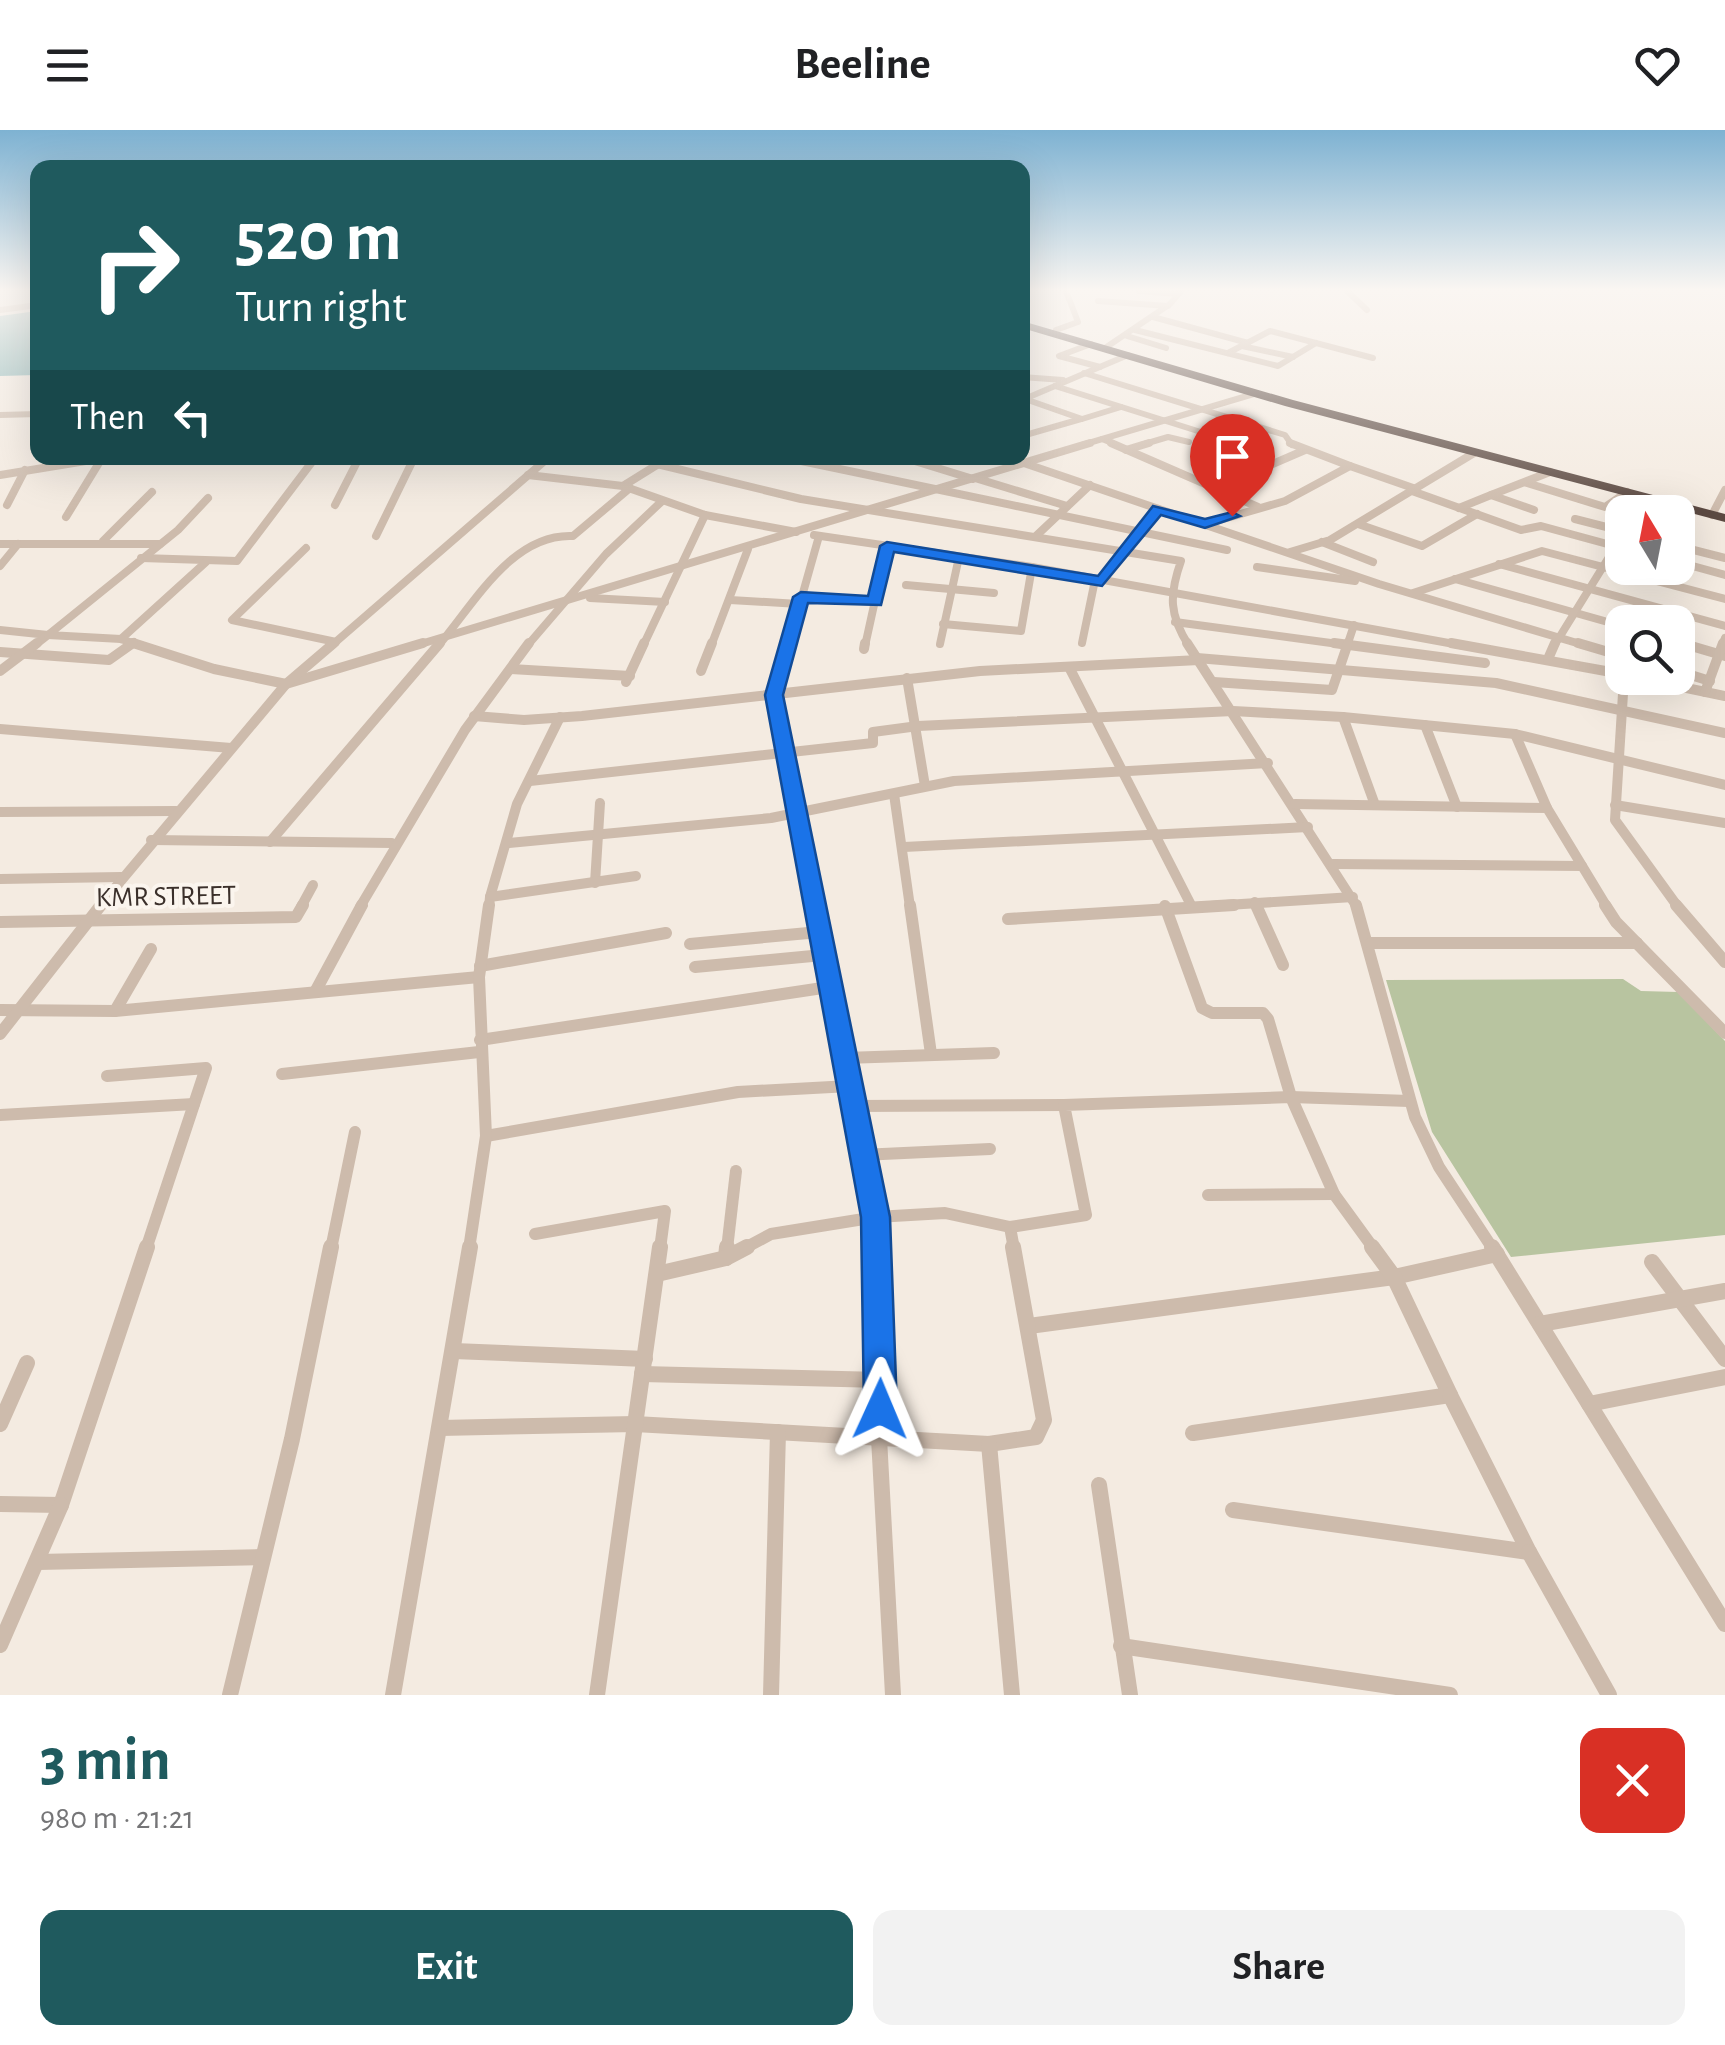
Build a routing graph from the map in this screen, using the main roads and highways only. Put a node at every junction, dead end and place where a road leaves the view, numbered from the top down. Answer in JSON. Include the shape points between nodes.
{"nodes":[{"id":1,"x":1159,"y":364,"type":"edge"},
{"id":2,"x":1165,"y":364,"type":"edge"},
{"id":3,"x":1719,"y":514,"type":"edge"}],
"edges":[{"from":1,"to":3,"type":"highway"},
{"from":2,"to":3,"type":"highway"}]}
